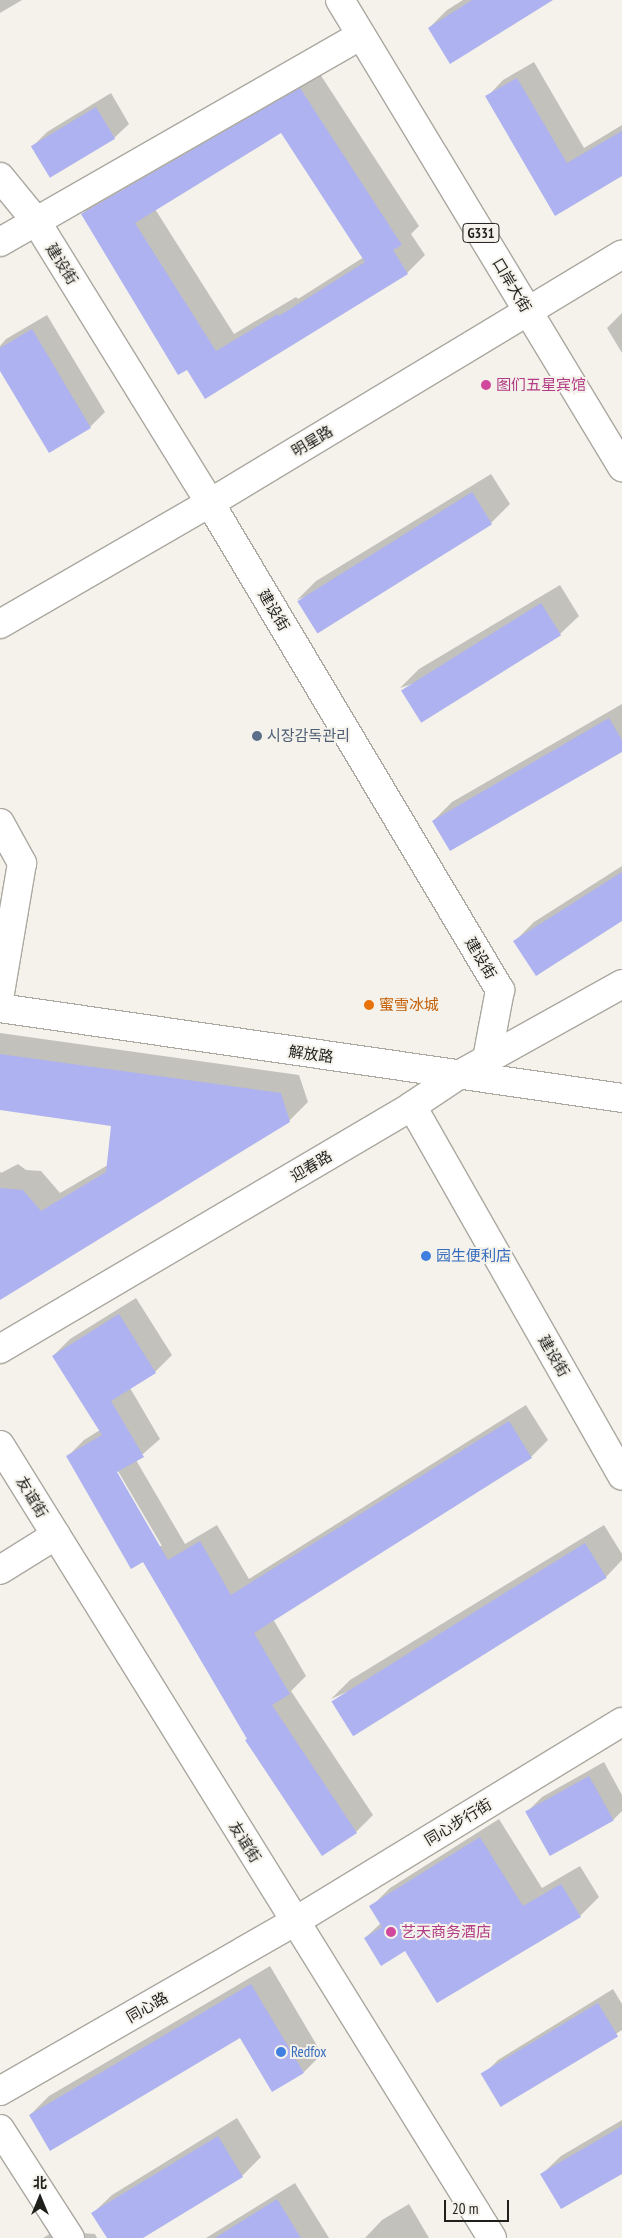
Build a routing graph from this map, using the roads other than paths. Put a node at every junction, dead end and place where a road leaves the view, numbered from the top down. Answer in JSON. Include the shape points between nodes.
{"nodes":[{"id":1,"x":340,"y":0,"type":"edge"},
{"id":2,"x":361,"y":36,"type":"junction"},
{"id":3,"x":0,"y":177,"type":"edge"},
{"id":4,"x":36,"y":221,"type":"junction"},
{"id":5,"x":0,"y":242,"type":"edge"},
{"id":6,"x":622,"y":254,"type":"edge"},
{"id":7,"x":528,"y":310,"type":"junction"},
{"id":8,"x":622,"y":467,"type":"edge"},
{"id":9,"x":210,"y":502,"type":"junction"},
{"id":10,"x":0,"y":624,"type":"edge"},
{"id":11,"x":0,"y":823,"type":"edge"},
{"id":12,"x":622,"y":984,"type":"edge"},
{"id":13,"x":0,"y":993,"type":"edge"},
{"id":14,"x":0,"y":1008,"type":"edge"},
{"id":15,"x":487,"y":1059,"type":"junction"},
{"id":16,"x":457,"y":1076,"type":"junction"},
{"id":17,"x":622,"y":1098,"type":"edge"},
{"id":18,"x":412,"y":1106,"type":"junction"},
{"id":19,"x":0,"y":1349,"type":"edge"},
{"id":20,"x":0,"y":1445,"type":"edge"},
{"id":21,"x":622,"y":1475,"type":"edge"},
{"id":22,"x":56,"y":1535,"type":"junction"},
{"id":23,"x":0,"y":1570,"type":"edge"},
{"id":24,"x":622,"y":1722,"type":"edge"},
{"id":25,"x":294,"y":1922,"type":"junction"},
{"id":26,"x":0,"y":2091,"type":"edge"},
{"id":27,"x":0,"y":2129,"type":"edge"},
{"id":28,"x":70,"y":2238,"type":"edge"},
{"id":29,"x":492,"y":2238,"type":"edge"}],
"edges":[{"from":1,"to":2,"type":"main road","name":"口岸大街","number":"G331"},
{"from":2,"to":4,"type":"main road"},
{"from":2,"to":7,"type":"main road","name":"口岸大街","number":"G331"},
{"from":3,"to":4,"type":"main road","name":"建设街"},
{"from":4,"to":5,"type":"main road"},
{"from":4,"to":9,"type":"main road","name":"建设街"},
{"from":6,"to":7,"type":"main road","name":"明星路"},
{"from":7,"to":8,"type":"main road","name":"口岸大街","number":"G331"},
{"from":7,"to":9,"type":"main road","name":"明星路"},
{"from":9,"to":10,"type":"main road","name":"明星路"},
{"from":9,"to":15,"type":"main road","name":"建设街","via":[[500,990]]},
{"from":11,"to":13,"type":"main road","via":[[22,863]]},
{"from":12,"to":15,"type":"main road","name":"迎春路"},
{"from":14,"to":16,"type":"main road","name":"解放路"},
{"from":15,"to":16,"type":"main road","name":"迎春路"},
{"from":16,"to":17,"type":"main road","name":"解放路"},
{"from":16,"to":18,"type":"main road","name":"迎春路"},
{"from":18,"to":19,"type":"main road","name":"迎春路"},
{"from":18,"to":21,"type":"main road","name":"建设街"},
{"from":20,"to":22,"type":"main road","name":"友谊街"},
{"from":22,"to":23,"type":"main road"},
{"from":22,"to":25,"type":"main road","name":"友谊街"},
{"from":24,"to":25,"type":"main road","name":"同心步行街"},
{"from":25,"to":26,"type":"main road","name":"同心路"},
{"from":25,"to":29,"type":"main road","name":"友谊街"},
{"from":27,"to":28,"type":"main road"}]}
